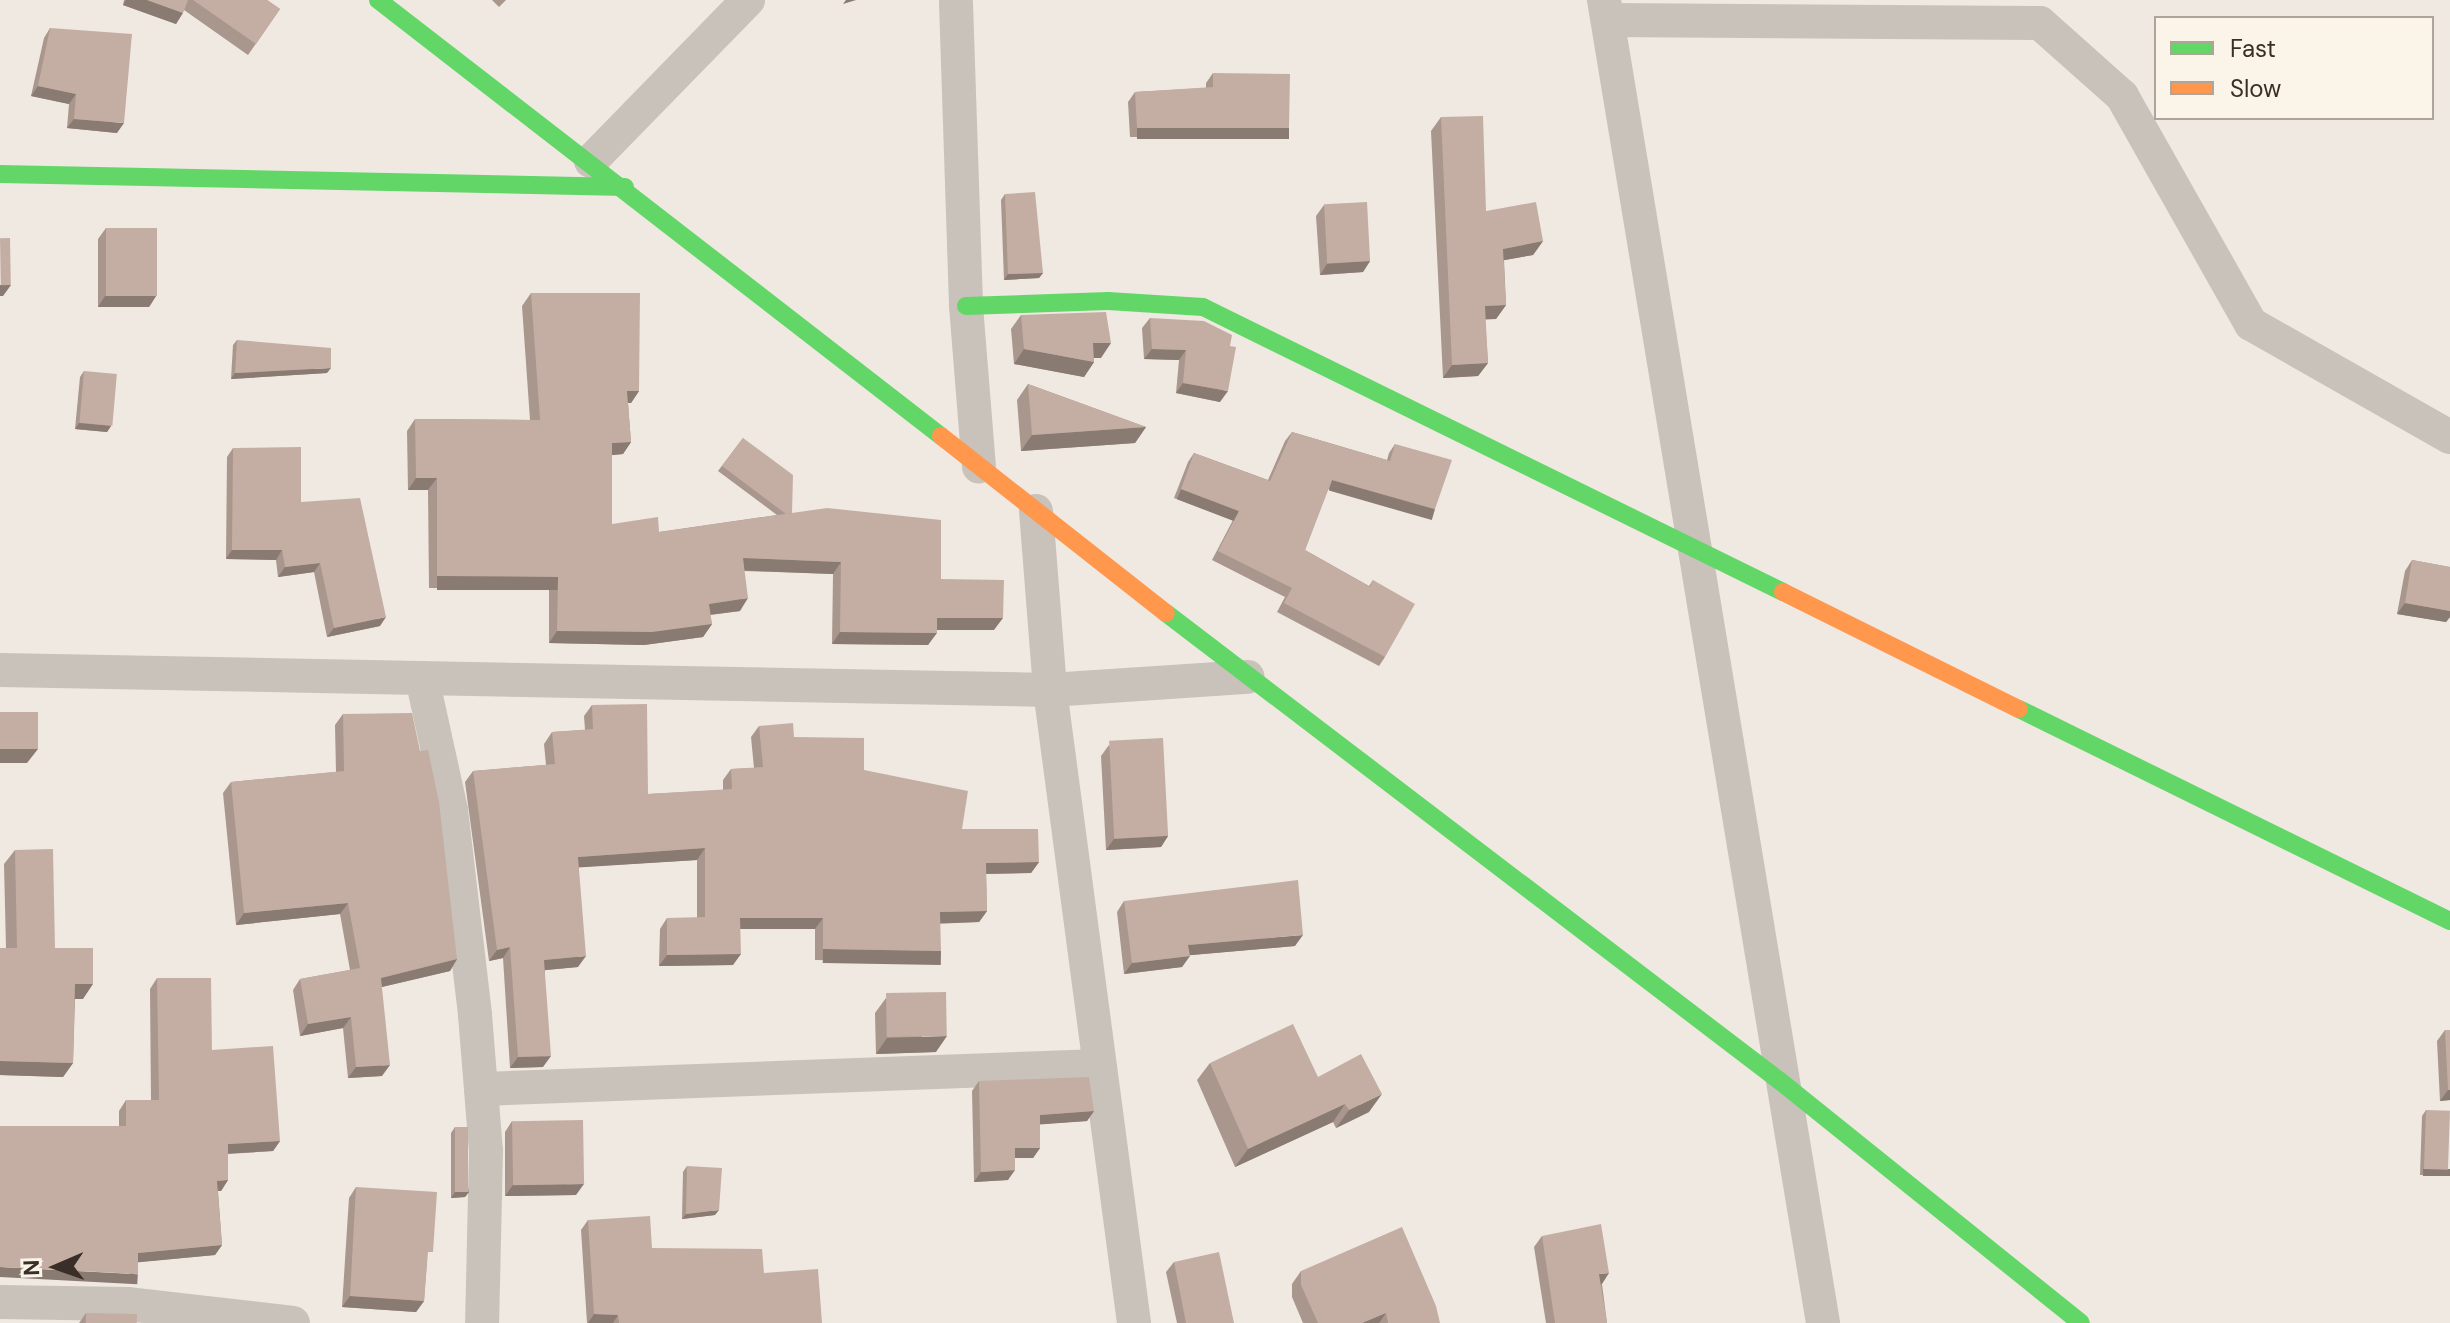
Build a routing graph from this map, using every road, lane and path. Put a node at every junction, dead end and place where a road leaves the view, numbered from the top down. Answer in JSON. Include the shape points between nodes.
{"nodes":[{"id":1,"x":378,"y":0,"type":"edge"},
{"id":2,"x":748,"y":0,"type":"edge"},
{"id":3,"x":956,"y":3,"type":"dead end"},
{"id":4,"x":1606,"y":10,"type":"edge"},
{"id":5,"x":591,"y":161,"type":"junction"},
{"id":6,"x":0,"y":174,"type":"edge"},
{"id":7,"x":625,"y":187,"type":"junction"},
{"id":8,"x":966,"y":306,"type":"junction"},
{"id":9,"x":2450,"y":437,"type":"edge"},
{"id":10,"x":979,"y":466,"type":"junction"},
{"id":11,"x":1036,"y":511,"type":"junction"},
{"id":12,"x":1694,"y":548,"type":"junction"},
{"id":13,"x":0,"y":670,"type":"edge"},
{"id":14,"x":1248,"y":677,"type":"junction"},
{"id":15,"x":422,"y":678,"type":"junction"},
{"id":16,"x":1050,"y":690,"type":"junction"},
{"id":17,"x":2450,"y":921,"type":"edge"},
{"id":18,"x":1100,"y":1066,"type":"junction"},
{"id":19,"x":1780,"y":1081,"type":"junction"},
{"id":20,"x":481,"y":1089,"type":"junction"},
{"id":21,"x":0,"y":1302,"type":"edge"},
{"id":22,"x":292,"y":1323,"type":"edge"},
{"id":23,"x":482,"y":1323,"type":"edge"},
{"id":24,"x":1134,"y":1323,"type":"edge"},
{"id":25,"x":1823,"y":1323,"type":"edge"},
{"id":26,"x":2081,"y":1323,"type":"edge"}],
"edges":[{"from":1,"to":5,"type":"street"},
{"from":2,"to":5,"type":"street"},
{"from":3,"to":8,"type":"street"},
{"from":4,"to":9,"type":"street","via":[[2040,23],[2122,96],[2251,324]]},
{"from":4,"to":12,"type":"street"},
{"from":5,"to":7,"type":"street"},
{"from":6,"to":7,"type":"street"},
{"from":7,"to":10,"type":"street"},
{"from":8,"to":10,"type":"street"},
{"from":8,"to":12,"type":"street","via":[[1108,301],[1203,307]]},
{"from":10,"to":11,"type":"street"},
{"from":11,"to":14,"type":"street"},
{"from":11,"to":16,"type":"street"},
{"from":12,"to":17,"type":"street"},
{"from":12,"to":19,"type":"street"},
{"from":13,"to":15,"type":"street"},
{"from":14,"to":16,"type":"street"},
{"from":14,"to":19,"type":"street"},
{"from":15,"to":16,"type":"street"},
{"from":15,"to":20,"type":"street","via":[[451,810]]},
{"from":16,"to":18,"type":"street"},
{"from":18,"to":20,"type":"street"},
{"from":18,"to":24,"type":"street"},
{"from":19,"to":25,"type":"street"},
{"from":19,"to":26,"type":"street"},
{"from":20,"to":23,"type":"street","via":[[486,1151]]},
{"from":21,"to":22,"type":"street","via":[[127,1304]]}]}
